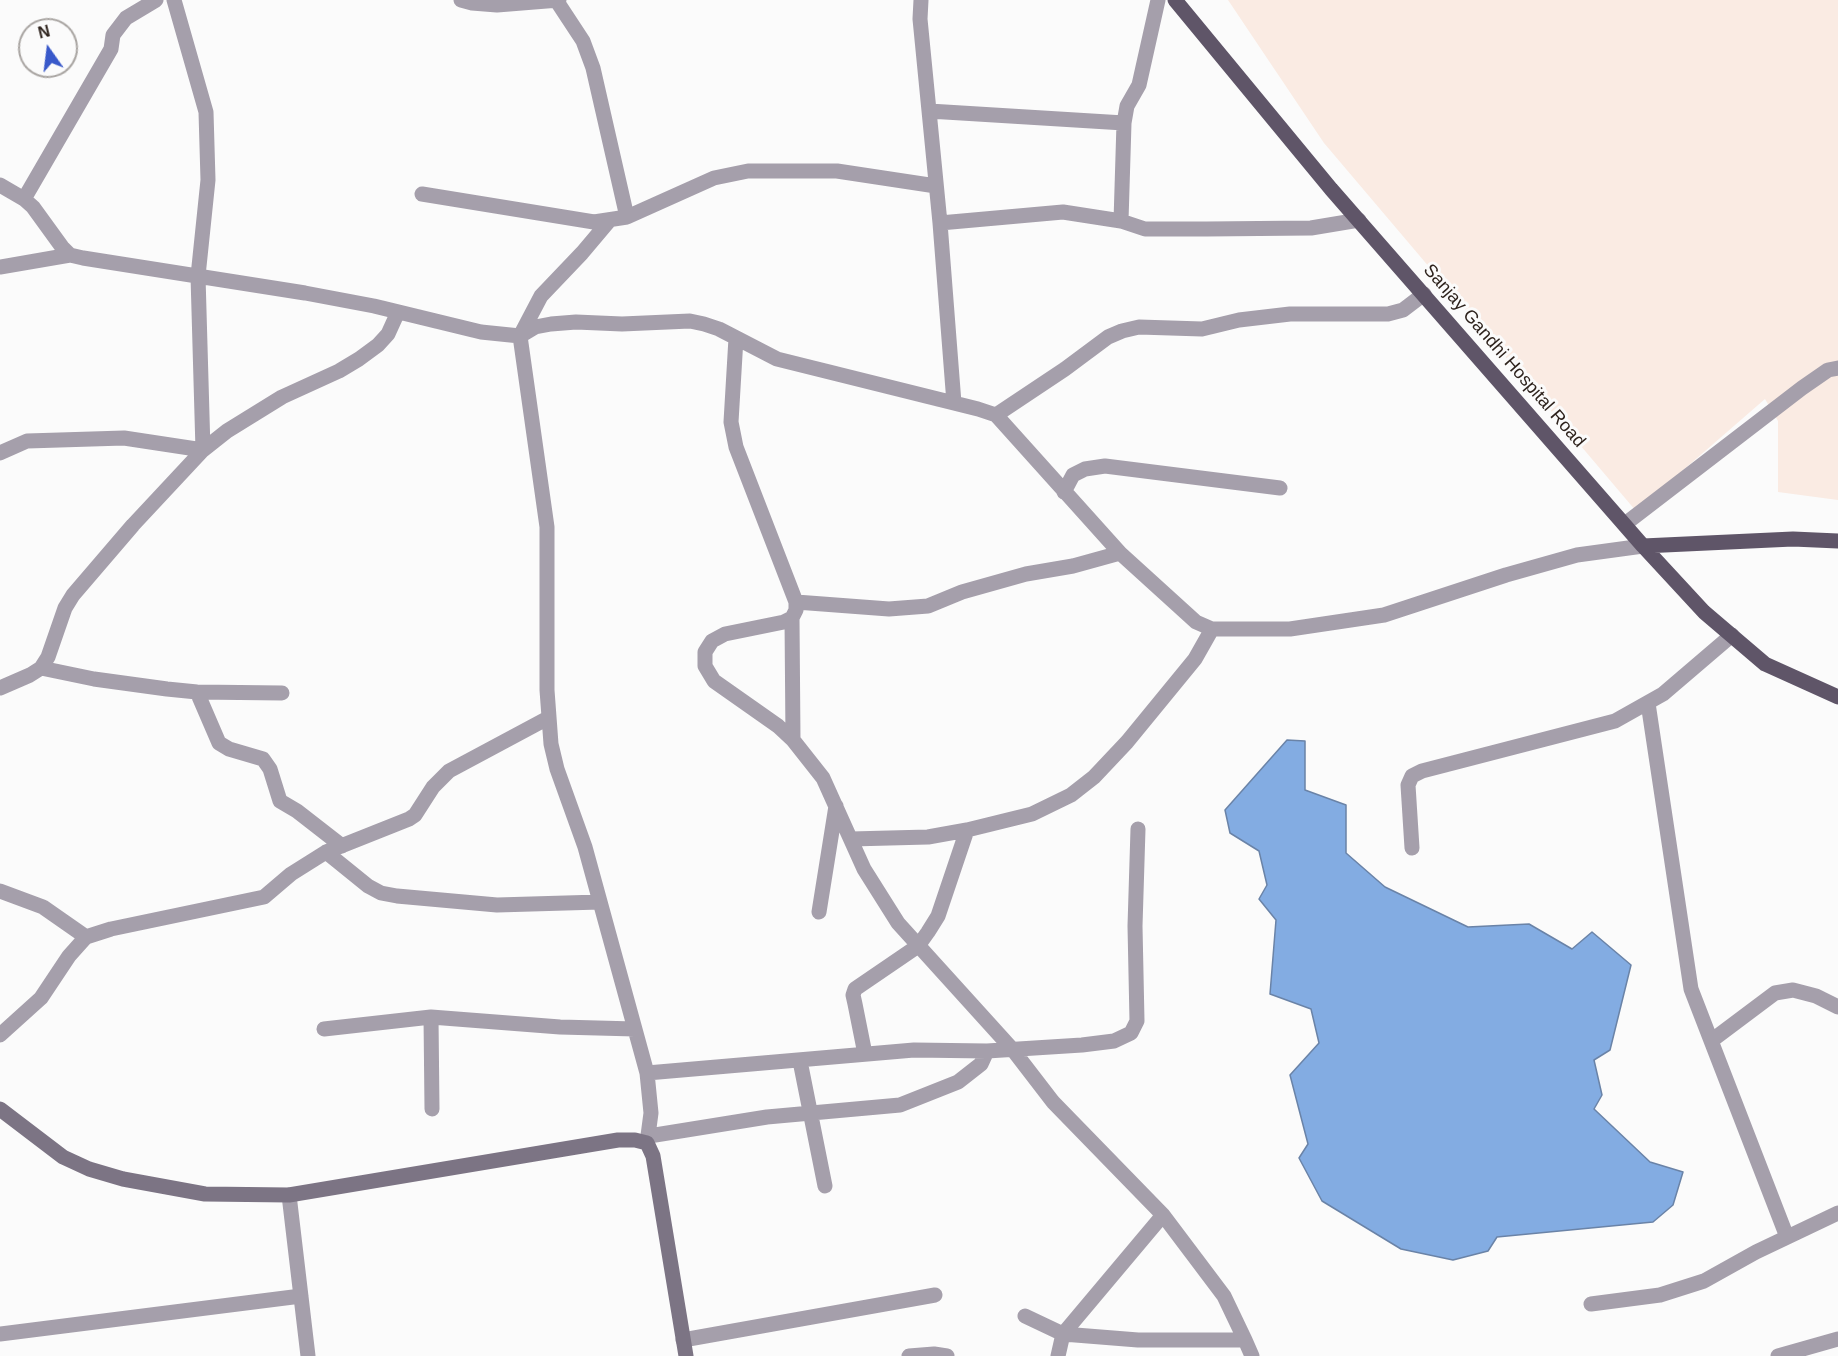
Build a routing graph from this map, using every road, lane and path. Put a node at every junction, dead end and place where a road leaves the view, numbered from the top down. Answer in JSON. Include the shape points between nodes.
{"nodes":[{"id":1,"x":156,"y":0,"type":"edge"},
{"id":2,"x":174,"y":0,"type":"edge"},
{"id":3,"x":461,"y":0,"type":"edge"},
{"id":4,"x":557,"y":0,"type":"edge"},
{"id":5,"x":921,"y":0,"type":"edge"},
{"id":6,"x":1158,"y":0,"type":"edge"},
{"id":7,"x":1175,"y":0,"type":"edge"},
{"id":8,"x":929,"y":111,"type":"junction"},
{"id":9,"x":1124,"y":123,"type":"junction"},
{"id":10,"x":0,"y":185,"type":"edge"},
{"id":11,"x":936,"y":186,"type":"junction"},
{"id":12,"x":422,"y":194,"type":"dead end"},
{"id":13,"x":24,"y":199,"type":"junction"},
{"id":14,"x":627,"y":217,"type":"junction"},
{"id":15,"x":609,"y":220,"type":"junction"},
{"id":16,"x":1359,"y":220,"type":"junction"},
{"id":17,"x":1120,"y":221,"type":"junction"},
{"id":18,"x":940,"y":222,"type":"junction"},
{"id":19,"x":70,"y":255,"type":"junction"},
{"id":20,"x":0,"y":267,"type":"edge"},
{"id":21,"x":198,"y":276,"type":"junction"},
{"id":22,"x":1424,"y":294,"type":"junction"},
{"id":23,"x":398,"y":312,"type":"junction"},
{"id":24,"x":519,"y":336,"type":"junction"},
{"id":25,"x":736,"y":338,"type":"junction"},
{"id":26,"x":1838,"y":368,"type":"edge"},
{"id":27,"x":954,"y":403,"type":"junction"},
{"id":28,"x":996,"y":416,"type":"junction"},
{"id":29,"x":203,"y":450,"type":"junction"},
{"id":30,"x":0,"y":453,"type":"edge"},
{"id":31,"x":1280,"y":488,"type":"dead end"},
{"id":32,"x":1064,"y":492,"type":"junction"},
{"id":33,"x":1625,"y":525,"type":"junction"},
{"id":34,"x":1838,"y":541,"type":"edge"},
{"id":35,"x":1643,"y":546,"type":"junction"},
{"id":36,"x":1120,"y":554,"type":"junction"},
{"id":37,"x":796,"y":602,"type":"junction"},
{"id":38,"x":792,"y":618,"type":"junction"},
{"id":39,"x":1212,"y":629,"type":"junction"},
{"id":40,"x":1732,"y":635,"type":"junction"},
{"id":41,"x":41,"y":668,"type":"junction"},
{"id":42,"x":0,"y":688,"type":"edge"},
{"id":43,"x":197,"y":692,"type":"junction"},
{"id":44,"x":282,"y":693,"type":"dead end"},
{"id":45,"x":1838,"y":698,"type":"edge"},
{"id":46,"x":1648,"y":703,"type":"junction"},
{"id":47,"x":548,"y":718,"type":"junction"},
{"id":48,"x":793,"y":740,"type":"junction"},
{"id":49,"x":836,"y":806,"type":"junction"},
{"id":50,"x":1138,"y":829,"type":"dead end"},
{"id":51,"x":967,"y":830,"type":"junction"},
{"id":52,"x":851,"y":839,"type":"junction"},
{"id":53,"x":342,"y":846,"type":"junction"},
{"id":54,"x":1412,"y":848,"type":"dead end"},
{"id":55,"x":326,"y":852,"type":"junction"},
{"id":56,"x":0,"y":891,"type":"edge"},
{"id":57,"x":600,"y":902,"type":"junction"},
{"id":58,"x":819,"y":912,"type":"dead end"},
{"id":59,"x":86,"y":937,"type":"junction"},
{"id":60,"x":918,"y":946,"type":"junction"},
{"id":61,"x":1838,"y":1007,"type":"edge"},
{"id":62,"x":431,"y":1017,"type":"junction"},
{"id":63,"x":324,"y":1029,"type":"dead end"},
{"id":64,"x":635,"y":1029,"type":"junction"},
{"id":65,"x":0,"y":1035,"type":"edge"},
{"id":66,"x":1711,"y":1041,"type":"junction"},
{"id":67,"x":1013,"y":1050,"type":"junction"},
{"id":68,"x":987,"y":1051,"type":"junction"},
{"id":69,"x":865,"y":1054,"type":"junction"},
{"id":70,"x":800,"y":1061,"type":"junction"},
{"id":71,"x":647,"y":1073,"type":"junction"},
{"id":72,"x":0,"y":1109,"type":"edge"},
{"id":73,"x":432,"y":1109,"type":"dead end"},
{"id":74,"x":812,"y":1113,"type":"junction"},
{"id":75,"x":648,"y":1140,"type":"junction"},
{"id":76,"x":825,"y":1186,"type":"dead end"},
{"id":77,"x":289,"y":1195,"type":"junction"},
{"id":78,"x":1838,"y":1213,"type":"edge"},
{"id":79,"x":1163,"y":1215,"type":"junction"},
{"id":80,"x":1787,"y":1237,"type":"junction"},
{"id":81,"x":934,"y":1295,"type":"dead end"},
{"id":82,"x":301,"y":1296,"type":"junction"},
{"id":83,"x":1591,"y":1304,"type":"dead end"},
{"id":84,"x":1025,"y":1317,"type":"dead end"},
{"id":85,"x":0,"y":1334,"type":"edge"},
{"id":86,"x":1063,"y":1334,"type":"junction"},
{"id":87,"x":1838,"y":1339,"type":"edge"},
{"id":88,"x":683,"y":1340,"type":"junction"},
{"id":89,"x":1245,"y":1340,"type":"junction"},
{"id":90,"x":309,"y":1356,"type":"edge"},
{"id":91,"x":686,"y":1356,"type":"edge"},
{"id":92,"x":909,"y":1356,"type":"edge"},
{"id":93,"x":947,"y":1356,"type":"edge"},
{"id":94,"x":1058,"y":1356,"type":"edge"},
{"id":95,"x":1252,"y":1356,"type":"edge"},
{"id":96,"x":1778,"y":1356,"type":"edge"}],
"edges":[{"from":1,"to":13,"type":"street","via":[[126,18],[113,34],[111,49]]},
{"from":2,"to":21,"type":"street","via":[[206,112],[208,180]]},
{"from":3,"to":4,"type":"street","via":[[497,5]]},
{"from":4,"to":14,"type":"street","via":[[583,41],[593,68]]},
{"from":5,"to":8,"type":"street"},
{"from":6,"to":9,"type":"street","via":[[1139,85],[1127,106]]},
{"from":7,"to":16,"type":"main road","name":"Sanjay Gandhi Hospital Road"},
{"from":8,"to":9,"type":"street"},
{"from":8,"to":11,"type":"street"},
{"from":9,"to":17,"type":"street"},
{"from":10,"to":13,"type":"street"},
{"from":11,"to":14,"type":"street","via":[[837,171],[748,171],[714,178]]},
{"from":11,"to":18,"type":"street"},
{"from":12,"to":15,"type":"street","via":[[594,222]]},
{"from":13,"to":19,"type":"street"},
{"from":14,"to":15,"type":"street"},
{"from":15,"to":24,"type":"street","via":[[541,296]]},
{"from":16,"to":17,"type":"street","via":[[1311,228],[1207,229],[1145,229]]},
{"from":16,"to":22,"type":"main road","name":"Sanjay Gandhi Hospital Road"},
{"from":17,"to":18,"type":"street","via":[[1063,212]]},
{"from":18,"to":27,"type":"street"},
{"from":19,"to":20,"type":"street"},
{"from":19,"to":21,"type":"street"},
{"from":21,"to":23,"type":"street"},
{"from":21,"to":29,"type":"street"},
{"from":22,"to":28,"type":"street","via":[[1403,310],[1388,314],[1290,314],[1202,329],[1139,327],[1122,331]]},
{"from":22,"to":33,"type":"main road","name":"Sanjay Gandhi Hospital Road"},
{"from":23,"to":24,"type":"street","via":[[481,332]]},
{"from":23,"to":29,"type":"street","via":[[383,340],[359,359],[282,397],[227,430]]},
{"from":24,"to":25,"type":"street","via":[[551,324],[690,321]]},
{"from":24,"to":47,"type":"street","via":[[548,527]]},
{"from":25,"to":27,"type":"street","via":[[777,359]]},
{"from":25,"to":37,"type":"street","via":[[731,422],[736,447]]},
{"from":26,"to":33,"type":"street","via":[[1828,370],[1802,388]]},
{"from":27,"to":28,"type":"street"},
{"from":28,"to":32,"type":"street"},
{"from":29,"to":30,"type":"street","via":[[124,438],[27,441]]},
{"from":29,"to":41,"type":"street","via":[[73,595]]},
{"from":31,"to":32,"type":"street","via":[[1105,466],[1073,475]]},
{"from":32,"to":36,"type":"street"},
{"from":33,"to":35,"type":"main road","name":"Sanjay Gandhi Hospital Road"},
{"from":34,"to":35,"type":"main road","via":[[1793,539]]},
{"from":35,"to":39,"type":"street","via":[[1576,555],[1384,615],[1290,629]]},
{"from":35,"to":40,"type":"main road","name":"Sanjay Gandhi Hospital Road","via":[[1704,612]]},
{"from":36,"to":37,"type":"street","via":[[1026,574],[928,606],[888,609]]},
{"from":36,"to":39,"type":"street","via":[[1196,622]]},
{"from":37,"to":38,"type":"street"},
{"from":38,"to":48,"type":"street"},
{"from":38,"to":48,"type":"street","via":[[725,634],[712,641],[705,652],[705,666],[714,681]]},
{"from":39,"to":51,"type":"street","via":[[1195,659],[1094,777],[1071,795],[1032,814]]},
{"from":40,"to":45,"type":"main road","name":"Sanjay Gandhi Hospital Road","via":[[1765,664]]},
{"from":40,"to":46,"type":"street"},
{"from":41,"to":42,"type":"street"},
{"from":41,"to":43,"type":"street"},
{"from":43,"to":44,"type":"street"},
{"from":43,"to":53,"type":"street","via":[[219,743],[263,759],[280,801]]},
{"from":46,"to":54,"type":"street","via":[[1615,721],[1412,776],[1408,785]]},
{"from":46,"to":66,"type":"street","via":[[1691,989]]},
{"from":47,"to":53,"type":"street","via":[[449,771],[409,819]]},
{"from":47,"to":57,"type":"street","via":[[556,769],[585,847]]},
{"from":48,"to":49,"type":"street","via":[[823,778]]},
{"from":49,"to":52,"type":"street"},
{"from":49,"to":58,"type":"street"},
{"from":50,"to":67,"type":"street","via":[[1137,1021],[1131,1033],[1114,1041]]},
{"from":51,"to":52,"type":"street","via":[[928,837]]},
{"from":51,"to":60,"type":"street","via":[[938,916]]},
{"from":52,"to":60,"type":"street","via":[[877,892]]},
{"from":53,"to":55,"type":"street"},
{"from":55,"to":57,"type":"street","via":[[368,886],[397,896],[497,905]]},
{"from":55,"to":59,"type":"street","via":[[264,897]]},
{"from":56,"to":59,"type":"street","via":[[43,908]]},
{"from":57,"to":64,"type":"street"},
{"from":59,"to":65,"type":"street","via":[[41,998]]},
{"from":60,"to":67,"type":"street"},
{"from":60,"to":69,"type":"street","via":[[855,989]]},
{"from":61,"to":66,"type":"street","via":[[1792,990],[1775,993]]},
{"from":62,"to":63,"type":"street"},
{"from":62,"to":64,"type":"street"},
{"from":62,"to":73,"type":"street"},
{"from":64,"to":71,"type":"street"},
{"from":66,"to":80,"type":"street"},
{"from":67,"to":68,"type":"street"},
{"from":67,"to":79,"type":"street","via":[[1053,1102]]},
{"from":68,"to":69,"type":"street"},
{"from":68,"to":74,"type":"street","via":[[972,1073],[918,1099],[882,1108]]},
{"from":69,"to":70,"type":"street"},
{"from":70,"to":71,"type":"street"},
{"from":70,"to":74,"type":"street"},
{"from":71,"to":75,"type":"street","via":[[651,1113]]},
{"from":72,"to":77,"type":"main road","via":[[63,1157],[89,1169],[205,1194]]},
{"from":74,"to":75,"type":"street"},
{"from":74,"to":76,"type":"street"},
{"from":75,"to":77,"type":"main road","via":[[618,1140]]},
{"from":75,"to":88,"type":"main road"},
{"from":77,"to":82,"type":"street"},
{"from":78,"to":80,"type":"street"},
{"from":79,"to":86,"type":"street"},
{"from":79,"to":89,"type":"street","via":[[1224,1296]]},
{"from":80,"to":83,"type":"street","via":[[1704,1281],[1660,1294]]},
{"from":81,"to":88,"type":"street"},
{"from":82,"to":85,"type":"street"},
{"from":82,"to":90,"type":"street"},
{"from":84,"to":86,"type":"street"},
{"from":86,"to":89,"type":"street","via":[[1138,1340]]},
{"from":86,"to":94,"type":"street"},
{"from":87,"to":96,"type":"street"},
{"from":88,"to":91,"type":"main road"},
{"from":89,"to":95,"type":"street"},
{"from":92,"to":93,"type":"street"}]}
